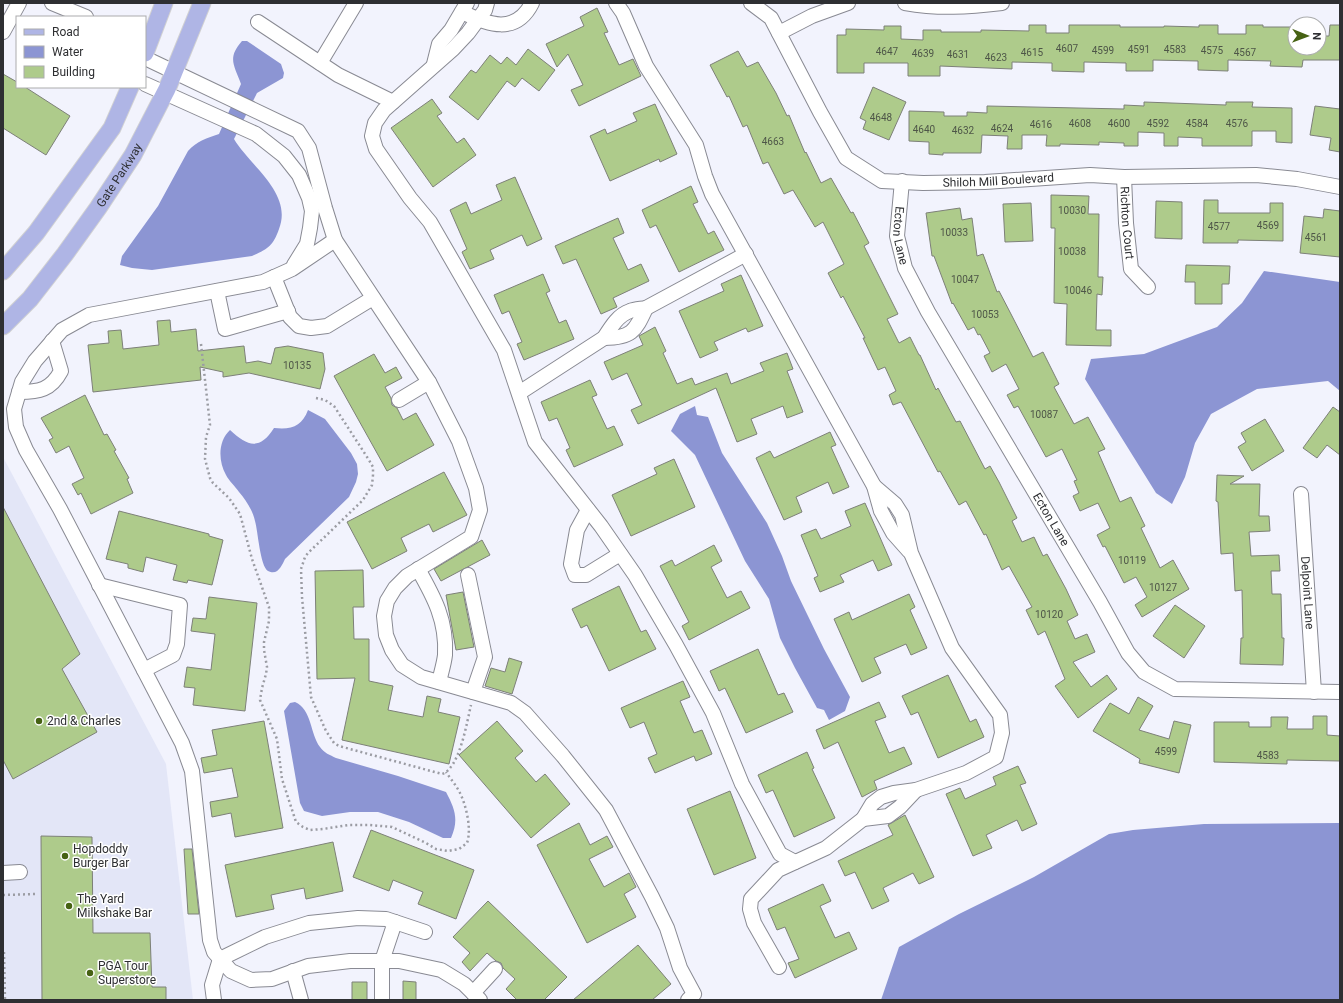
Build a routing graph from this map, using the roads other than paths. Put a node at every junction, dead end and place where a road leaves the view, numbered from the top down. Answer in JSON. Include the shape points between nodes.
{"nodes":[{"id":1,"x":19,"y":3,"type":"edge"},
{"id":2,"x":52,"y":3,"type":"edge"},
{"id":3,"x":164,"y":3,"type":"edge"},
{"id":4,"x":202,"y":3,"type":"edge"},
{"id":5,"x":356,"y":3,"type":"edge"},
{"id":6,"x":487,"y":3,"type":"edge"},
{"id":7,"x":532,"y":3,"type":"edge"},
{"id":8,"x":616,"y":3,"type":"edge"},
{"id":9,"x":751,"y":3,"type":"edge"},
{"id":10,"x":848,"y":3,"type":"edge"},
{"id":11,"x":905,"y":3,"type":"edge"},
{"id":12,"x":1002,"y":3,"type":"edge"},
{"id":13,"x":465,"y":8,"type":"edge"},
{"id":14,"x":84,"y":16,"type":"edge"},
{"id":15,"x":477,"y":20,"type":"junction"},
{"id":16,"x":258,"y":22,"type":"dead end"},
{"id":17,"x":5,"y":26,"type":"edge"},
{"id":18,"x":779,"y":32,"type":"junction"},
{"id":19,"x":146,"y":50,"type":"edge"},
{"id":20,"x":146,"y":58,"type":"edge"},
{"id":21,"x":320,"y":63,"type":"junction"},
{"id":22,"x":434,"y":64,"type":"junction"},
{"id":23,"x":174,"y":72,"type":"junction"},
{"id":24,"x":146,"y":84,"type":"edge"},
{"id":25,"x":130,"y":88,"type":"edge"},
{"id":26,"x":165,"y":93,"type":"junction"},
{"id":27,"x":393,"y":102,"type":"junction"},
{"id":28,"x":1124,"y":177,"type":"junction"},
{"id":29,"x":902,"y":181,"type":"junction"},
{"id":30,"x":1340,"y":187,"type":"edge"},
{"id":31,"x":335,"y":240,"type":"junction"},
{"id":32,"x":746,"y":254,"type":"junction"},
{"id":33,"x":292,"y":269,"type":"junction"},
{"id":34,"x":3,"y":271,"type":"edge"},
{"id":35,"x":274,"y":277,"type":"junction"},
{"id":36,"x":1148,"y":287,"type":"dead end"},
{"id":37,"x":217,"y":290,"type":"junction"},
{"id":38,"x":373,"y":298,"type":"junction"},
{"id":39,"x":288,"y":311,"type":"junction"},
{"id":40,"x":3,"y":326,"type":"edge"},
{"id":41,"x":52,"y":341,"type":"junction"},
{"id":42,"x":429,"y":382,"type":"junction"},
{"id":43,"x":19,"y":392,"type":"junction"},
{"id":44,"x":518,"y":393,"type":"junction"},
{"id":45,"x":399,"y":400,"type":"dead end"},
{"id":46,"x":1301,"y":494,"type":"dead end"},
{"id":47,"x":588,"y":510,"type":"junction"},
{"id":48,"x":620,"y":554,"type":"junction"},
{"id":49,"x":418,"y":569,"type":"junction"},
{"id":50,"x":468,"y":575,"type":"dead end"},
{"id":51,"x":99,"y":585,"type":"junction"},
{"id":52,"x":144,"y":670,"type":"junction"},
{"id":53,"x":439,"y":682,"type":"junction"},
{"id":54,"x":474,"y":692,"type":"junction"},
{"id":55,"x":1314,"y":692,"type":"junction"},
{"id":56,"x":1340,"y":692,"type":"edge"},
{"id":57,"x":916,"y":790,"type":"junction"},
{"id":58,"x":863,"y":819,"type":"junction"},
{"id":59,"x":795,"y":862,"type":"junction"},
{"id":60,"x":20,"y":872,"type":"dead end"},
{"id":61,"x":3,"y":873,"type":"edge"},
{"id":62,"x":395,"y":922,"type":"junction"},
{"id":63,"x":425,"y":932,"type":"dead end"},
{"id":64,"x":220,"y":959,"type":"junction"},
{"id":65,"x":382,"y":961,"type":"junction"},
{"id":66,"x":779,"y":968,"type":"dead end"},
{"id":67,"x":495,"y":969,"type":"dead end"},
{"id":68,"x":293,"y":971,"type":"junction"},
{"id":69,"x":476,"y":996,"type":"edge"},
{"id":70,"x":214,"y":1000,"type":"edge"},
{"id":71,"x":301,"y":1000,"type":"edge"},
{"id":72,"x":382,"y":1000,"type":"edge"},
{"id":73,"x":688,"y":1000,"type":"edge"}],
"edges":[{"from":1,"to":17,"type":"street"},
{"from":2,"to":14,"type":"street"},
{"from":3,"to":19,"type":"main road"},
{"from":4,"to":23,"type":"main road","name":"Gate Parkway"},
{"from":5,"to":21,"type":"street"},
{"from":6,"to":15,"type":"street"},
{"from":7,"to":15,"type":"street","via":[[523,16],[511,24],[499,26]]},
{"from":8,"to":32,"type":"street","via":[[623,13],[646,66],[696,145],[712,194]]},
{"from":9,"to":18,"type":"street","name":"Shiloh Mill Boulevard","via":[[771,18]]},
{"from":10,"to":18,"type":"street"},
{"from":11,"to":12,"type":"street","via":[[926,7]]},
{"from":13,"to":15,"type":"street"},
{"from":13,"to":22,"type":"street","via":[[440,44]]},
{"from":15,"to":22,"type":"street","via":[[468,33]]},
{"from":16,"to":21,"type":"street"},
{"from":18,"to":29,"type":"street","name":"Shiloh Mill Boulevard","via":[[846,158],[882,181]]},
{"from":20,"to":23,"type":"street"},
{"from":21,"to":27,"type":"street","via":[[338,75]]},
{"from":22,"to":27,"type":"street"},
{"from":23,"to":26,"type":"main road","name":"Gate Parkway"},
{"from":23,"to":31,"type":"street","via":[[298,131],[309,148]]},
{"from":24,"to":26,"type":"street"},
{"from":25,"to":34,"type":"main road","via":[[112,128],[36,233]]},
{"from":26,"to":33,"type":"street","via":[[256,134],[284,156],[299,174],[312,211],[307,244]]},
{"from":26,"to":40,"type":"main road","name":"Gate Parkway","via":[[133,155],[98,208],[30,299]]},
{"from":27,"to":44,"type":"street","via":[[375,123],[372,136],[376,149],[430,222],[504,350]]},
{"from":28,"to":29,"type":"street","name":"Shiloh Mill Boulevard","via":[[1090,175],[985,182]]},
{"from":28,"to":30,"type":"street","name":"Shiloh Mill Boulevard","via":[[1256,175]]},
{"from":28,"to":36,"type":"street","name":"Richton Court","via":[[1131,269]]},
{"from":29,"to":55,"type":"street","name":"Ecton Lane","via":[[897,236],[905,268],[928,312],[1132,658],[1144,672],[1175,689]]},
{"from":31,"to":33,"type":"street"},
{"from":31,"to":38,"type":"street"},
{"from":32,"to":44,"type":"street","via":[[646,308],[631,310],[622,315],[604,338]]},
{"from":32,"to":57,"type":"street","via":[[874,486],[881,511],[893,534],[911,553],[952,648],[1000,715],[1002,733],[996,757],[966,774]]},
{"from":33,"to":35,"type":"street"},
{"from":35,"to":37,"type":"street","via":[[263,282]]},
{"from":35,"to":39,"type":"street"},
{"from":37,"to":39,"type":"street","via":[[225,329]]},
{"from":37,"to":41,"type":"street","via":[[89,314],[62,330]]},
{"from":38,"to":39,"type":"street","via":[[328,326],[299,326]]},
{"from":38,"to":42,"type":"street"},
{"from":41,"to":43,"type":"street","via":[[22,382]]},
{"from":41,"to":43,"type":"street","via":[[61,371],[56,380],[48,387],[35,392]]},
{"from":42,"to":45,"type":"street"},
{"from":42,"to":49,"type":"street","via":[[460,441],[476,488],[480,510],[471,538]]},
{"from":43,"to":51,"type":"street","via":[[14,409],[16,427]]},
{"from":44,"to":47,"type":"street","via":[[535,442]]},
{"from":46,"to":55,"type":"street","name":"Delpoint Lane"},
{"from":47,"to":48,"type":"street"},
{"from":47,"to":48,"type":"street","via":[[577,530],[571,564],[575,575],[586,575]]},
{"from":48,"to":59,"type":"street","via":[[635,575],[713,713],[742,784],[780,854]]},
{"from":49,"to":53,"type":"street","via":[[441,617],[445,655]]},
{"from":49,"to":53,"type":"street","via":[[394,588],[387,601],[384,616],[386,635],[402,665],[421,677]]},
{"from":50,"to":54,"type":"street","via":[[485,657]]},
{"from":51,"to":52,"type":"street"},
{"from":51,"to":52,"type":"street","via":[[180,605],[177,644],[173,655]]},
{"from":52,"to":64,"type":"street","via":[[182,743],[192,771],[210,940],[214,952]]},
{"from":53,"to":54,"type":"street"},
{"from":54,"to":73,"type":"street","via":[[511,703],[525,713],[606,810],[667,928],[680,968],[694,994]]},
{"from":55,"to":56,"type":"street","name":"Ecton Lane"},
{"from":57,"to":58,"type":"street","via":[[888,816]]},
{"from":57,"to":58,"type":"street","via":[[894,792],[881,797],[872,804]]},
{"from":58,"to":59,"type":"street","via":[[826,848]]},
{"from":59,"to":66,"type":"street","via":[[778,870],[751,899],[750,909],[754,923]]},
{"from":60,"to":61,"type":"street"},
{"from":62,"to":63,"type":"street"},
{"from":62,"to":64,"type":"street","via":[[386,919],[358,918],[308,923],[265,937]]},
{"from":62,"to":65,"type":"street"},
{"from":64,"to":68,"type":"street","via":[[231,971],[251,980],[272,979]]},
{"from":64,"to":70,"type":"street","via":[[212,985]]},
{"from":65,"to":68,"type":"street","via":[[350,961],[308,966]]},
{"from":65,"to":69,"type":"street","via":[[399,961],[442,970],[464,984]]},
{"from":65,"to":72,"type":"street"},
{"from":67,"to":69,"type":"street"},
{"from":68,"to":71,"type":"street"}]}
